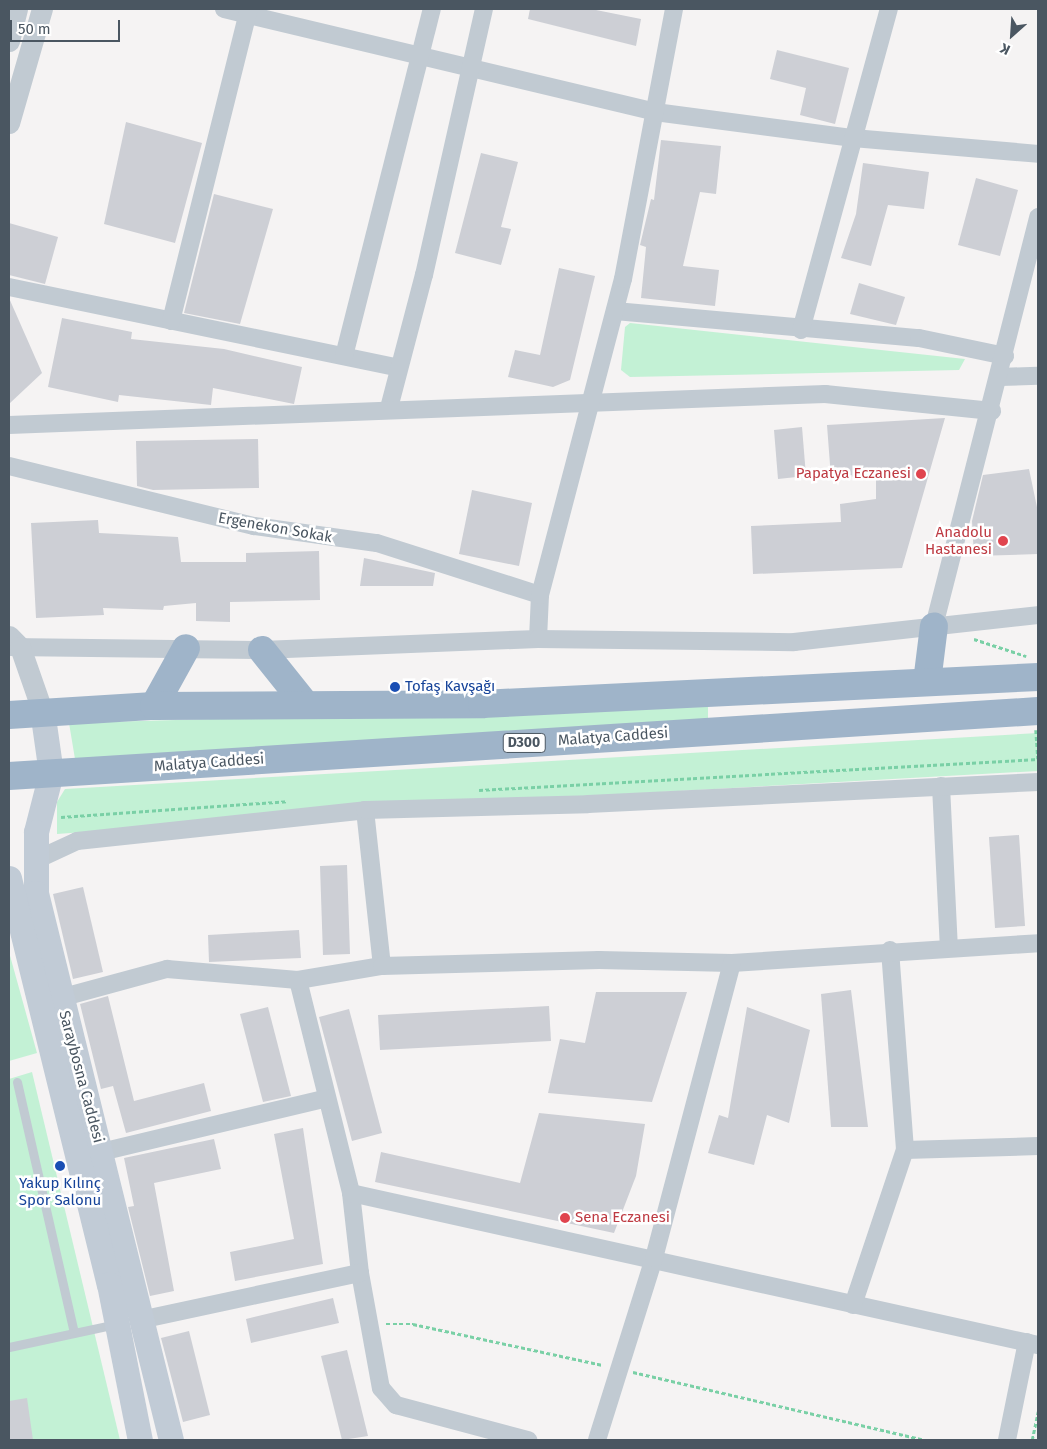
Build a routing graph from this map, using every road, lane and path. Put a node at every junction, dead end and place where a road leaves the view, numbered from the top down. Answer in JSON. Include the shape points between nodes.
{"nodes":[{"id":1,"x":18,"y":9,"type":"edge"},
{"id":2,"x":42,"y":9,"type":"edge"},
{"id":3,"x":224,"y":9,"type":"edge"},
{"id":4,"x":432,"y":9,"type":"edge"},
{"id":5,"x":484,"y":9,"type":"edge"},
{"id":6,"x":674,"y":9,"type":"edge"},
{"id":7,"x":889,"y":9,"type":"edge"},
{"id":8,"x":248,"y":12,"type":"edge"},
{"id":9,"x":9,"y":41,"type":"edge"},
{"id":10,"x":420,"y":53,"type":"junction"},
{"id":11,"x":470,"y":64,"type":"junction"},
{"id":12,"x":655,"y":112,"type":"junction"},
{"id":13,"x":9,"y":123,"type":"edge"},
{"id":14,"x":853,"y":138,"type":"junction"},
{"id":15,"x":1038,"y":154,"type":"edge"},
{"id":16,"x":1038,"y":217,"type":"edge"},
{"id":17,"x":9,"y":287,"type":"edge"},
{"id":18,"x":615,"y":311,"type":"junction"},
{"id":19,"x":171,"y":321,"type":"junction"},
{"id":20,"x":801,"y":330,"type":"junction"},
{"id":21,"x":344,"y":356,"type":"junction"},
{"id":22,"x":1005,"y":356,"type":"junction"},
{"id":23,"x":399,"y":368,"type":"junction"},
{"id":24,"x":1038,"y":376,"type":"edge"},
{"id":25,"x":1000,"y":377,"type":"junction"},
{"id":26,"x":590,"y":405,"type":"junction"},
{"id":27,"x":388,"y":408,"type":"junction"},
{"id":28,"x":992,"y":411,"type":"junction"},
{"id":29,"x":9,"y":425,"type":"edge"},
{"id":30,"x":9,"y":466,"type":"edge"},
{"id":31,"x":540,"y":595,"type":"junction"},
{"id":32,"x":1038,"y":614,"type":"edge"},
{"id":33,"x":934,"y":626,"type":"junction"},
{"id":34,"x":969,"y":637,"type":"dead end"},
{"id":35,"x":538,"y":639,"type":"junction"},
{"id":36,"x":12,"y":643,"type":"edge"},
{"id":37,"x":186,"y":648,"type":"junction"},
{"id":38,"x":262,"y":650,"type":"junction"},
{"id":39,"x":1035,"y":667,"type":"edge"},
{"id":40,"x":927,"y":682,"type":"junction"},
{"id":41,"x":306,"y":705,"type":"junction"},
{"id":42,"x":154,"y":706,"type":"junction"},
{"id":43,"x":42,"y":710,"type":"junction"},
{"id":44,"x":1038,"y":711,"type":"edge"},
{"id":45,"x":9,"y":715,"type":"edge"},
{"id":46,"x":1038,"y":759,"type":"edge"},
{"id":47,"x":51,"y":773,"type":"junction"},
{"id":48,"x":9,"y":776,"type":"edge"},
{"id":49,"x":1038,"y":782,"type":"edge"},
{"id":50,"x":941,"y":786,"type":"junction"},
{"id":51,"x":472,"y":790,"type":"dead end"},
{"id":52,"x":296,"y":800,"type":"dead end"},
{"id":53,"x":365,"y":810,"type":"junction"},
{"id":54,"x":36,"y":832,"type":"junction"},
{"id":55,"x":36,"y":860,"type":"junction"},
{"id":56,"x":9,"y":879,"type":"edge"},
{"id":57,"x":1038,"y":943,"type":"edge"},
{"id":58,"x":949,"y":948,"type":"junction"},
{"id":59,"x":890,"y":950,"type":"junction"},
{"id":60,"x":732,"y":963,"type":"junction"},
{"id":61,"x":382,"y":966,"type":"junction"},
{"id":62,"x":298,"y":980,"type":"junction"},
{"id":63,"x":60,"y":998,"type":"junction"},
{"id":64,"x":17,"y":1082,"type":"dead end"},
{"id":65,"x":327,"y":1098,"type":"junction"},
{"id":66,"x":1038,"y":1146,"type":"edge"},
{"id":67,"x":905,"y":1150,"type":"junction"},
{"id":68,"x":101,"y":1152,"type":"junction"},
{"id":69,"x":351,"y":1193,"type":"junction"},
{"id":70,"x":654,"y":1258,"type":"junction"},
{"id":71,"x":360,"y":1274,"type":"junction"},
{"id":72,"x":853,"y":1305,"type":"junction"},
{"id":73,"x":128,"y":1322,"type":"junction"},
{"id":74,"x":369,"y":1324,"type":"junction"},
{"id":75,"x":74,"y":1333,"type":"junction"},
{"id":76,"x":1033,"y":1343,"type":"edge"},
{"id":77,"x":9,"y":1348,"type":"edge"},
{"id":78,"x":620,"y":1368,"type":"junction"},
{"id":79,"x":1038,"y":1412,"type":"edge"},
{"id":80,"x":140,"y":1440,"type":"edge"},
{"id":81,"x":172,"y":1440,"type":"edge"},
{"id":82,"x":528,"y":1440,"type":"edge"},
{"id":83,"x":597,"y":1440,"type":"edge"},
{"id":84,"x":926,"y":1440,"type":"edge"},
{"id":85,"x":1007,"y":1440,"type":"edge"},
{"id":86,"x":1032,"y":1440,"type":"edge"}],
"edges":[{"from":1,"to":9,"type":"street"},
{"from":2,"to":13,"type":"street"},
{"from":3,"to":8,"type":"street"},
{"from":4,"to":10,"type":"street"},
{"from":5,"to":11,"type":"street"},
{"from":6,"to":12,"type":"street"},
{"from":7,"to":14,"type":"street"},
{"from":8,"to":10,"type":"street"},
{"from":8,"to":19,"type":"street"},
{"from":10,"to":11,"type":"street"},
{"from":10,"to":21,"type":"street"},
{"from":11,"to":12,"type":"street"},
{"from":11,"to":23,"type":"street"},
{"from":12,"to":14,"type":"street"},
{"from":12,"to":18,"type":"street"},
{"from":14,"to":15,"type":"street"},
{"from":14,"to":20,"type":"street"},
{"from":16,"to":22,"type":"street"},
{"from":17,"to":19,"type":"street"},
{"from":18,"to":20,"type":"street"},
{"from":18,"to":26,"type":"street"},
{"from":19,"to":21,"type":"street"},
{"from":20,"to":22,"type":"street","via":[[919,338]]},
{"from":21,"to":23,"type":"street"},
{"from":22,"to":25,"type":"street"},
{"from":23,"to":27,"type":"street"},
{"from":24,"to":25,"type":"street"},
{"from":25,"to":28,"type":"street"},
{"from":26,"to":27,"type":"street"},
{"from":26,"to":28,"type":"street","via":[[825,394]]},
{"from":26,"to":31,"type":"street"},
{"from":27,"to":29,"type":"street"},
{"from":28,"to":33,"type":"street"},
{"from":30,"to":31,"type":"street","name":"Ergenekon Sokak","via":[[254,526],[376,543]]},
{"from":31,"to":35,"type":"street"},
{"from":32,"to":33,"type":"street"},
{"from":33,"to":35,"type":"street","via":[[794,642]]},
{"from":33,"to":40,"type":"highway"},
{"from":34,"to":39,"type":"path"},
{"from":35,"to":38,"type":"street"},
{"from":36,"to":37,"type":"street"},
{"from":36,"to":43,"type":"street"},
{"from":37,"to":38,"type":"street"},
{"from":37,"to":42,"type":"highway"},
{"from":38,"to":41,"type":"highway"},
{"from":39,"to":40,"type":"highway"},
{"from":40,"to":41,"type":"highway","via":[[482,704]]},
{"from":41,"to":42,"type":"highway"},
{"from":42,"to":43,"type":"highway"},
{"from":43,"to":45,"type":"highway"},
{"from":43,"to":47,"type":"main road","name":"Saraybosna Caddesi"},
{"from":44,"to":47,"type":"highway","name":"Malatya Caddesi","number":"D300"},
{"from":46,"to":51,"type":"path"},
{"from":47,"to":48,"type":"highway","name":"Malatya Caddesi","number":"D300"},
{"from":47,"to":54,"type":"main road","name":"Saraybosna Caddesi"},
{"from":49,"to":50,"type":"street"},
{"from":50,"to":53,"type":"street","via":[[588,804]]},
{"from":50,"to":58,"type":"street"},
{"from":52,"to":54,"type":"path","via":[[70,814],[46,822]]},
{"from":53,"to":55,"type":"street","via":[[77,841]]},
{"from":53,"to":61,"type":"street"},
{"from":54,"to":55,"type":"main road","name":"Saraybosna Caddesi"},
{"from":55,"to":63,"type":"main road","name":"Saraybosna Caddesi","via":[[36,893]]},
{"from":56,"to":73,"type":"main road","name":"Saraybosna Caddesi"},
{"from":57,"to":58,"type":"street"},
{"from":58,"to":59,"type":"street"},
{"from":59,"to":60,"type":"street"},
{"from":59,"to":67,"type":"street"},
{"from":60,"to":61,"type":"street","via":[[599,960]]},
{"from":60,"to":70,"type":"street"},
{"from":61,"to":62,"type":"street"},
{"from":62,"to":63,"type":"street","via":[[167,969]]},
{"from":62,"to":65,"type":"street"},
{"from":63,"to":68,"type":"main road","name":"Saraybosna Caddesi"},
{"from":64,"to":75,"type":"lane"},
{"from":65,"to":68,"type":"street"},
{"from":65,"to":69,"type":"street"},
{"from":66,"to":67,"type":"street"},
{"from":67,"to":72,"type":"street"},
{"from":68,"to":73,"type":"main road","name":"Saraybosna Caddesi"},
{"from":69,"to":70,"type":"street"},
{"from":69,"to":71,"type":"street"},
{"from":70,"to":72,"type":"street"},
{"from":70,"to":78,"type":"street"},
{"from":71,"to":73,"type":"street"},
{"from":71,"to":74,"type":"street"},
{"from":72,"to":76,"type":"street"},
{"from":73,"to":75,"type":"lane"},
{"from":73,"to":80,"type":"main road","name":"Saraybosna Caddesi"},
{"from":73,"to":81,"type":"main road","name":"Saraybosna Caddesi"},
{"from":74,"to":78,"type":"path","via":[[413,1324]]},
{"from":74,"to":82,"type":"street","via":[[381,1388],[396,1405]]},
{"from":75,"to":77,"type":"lane"},
{"from":76,"to":85,"type":"street"},
{"from":78,"to":83,"type":"street"},
{"from":78,"to":84,"type":"path"},
{"from":79,"to":86,"type":"path"}]}
